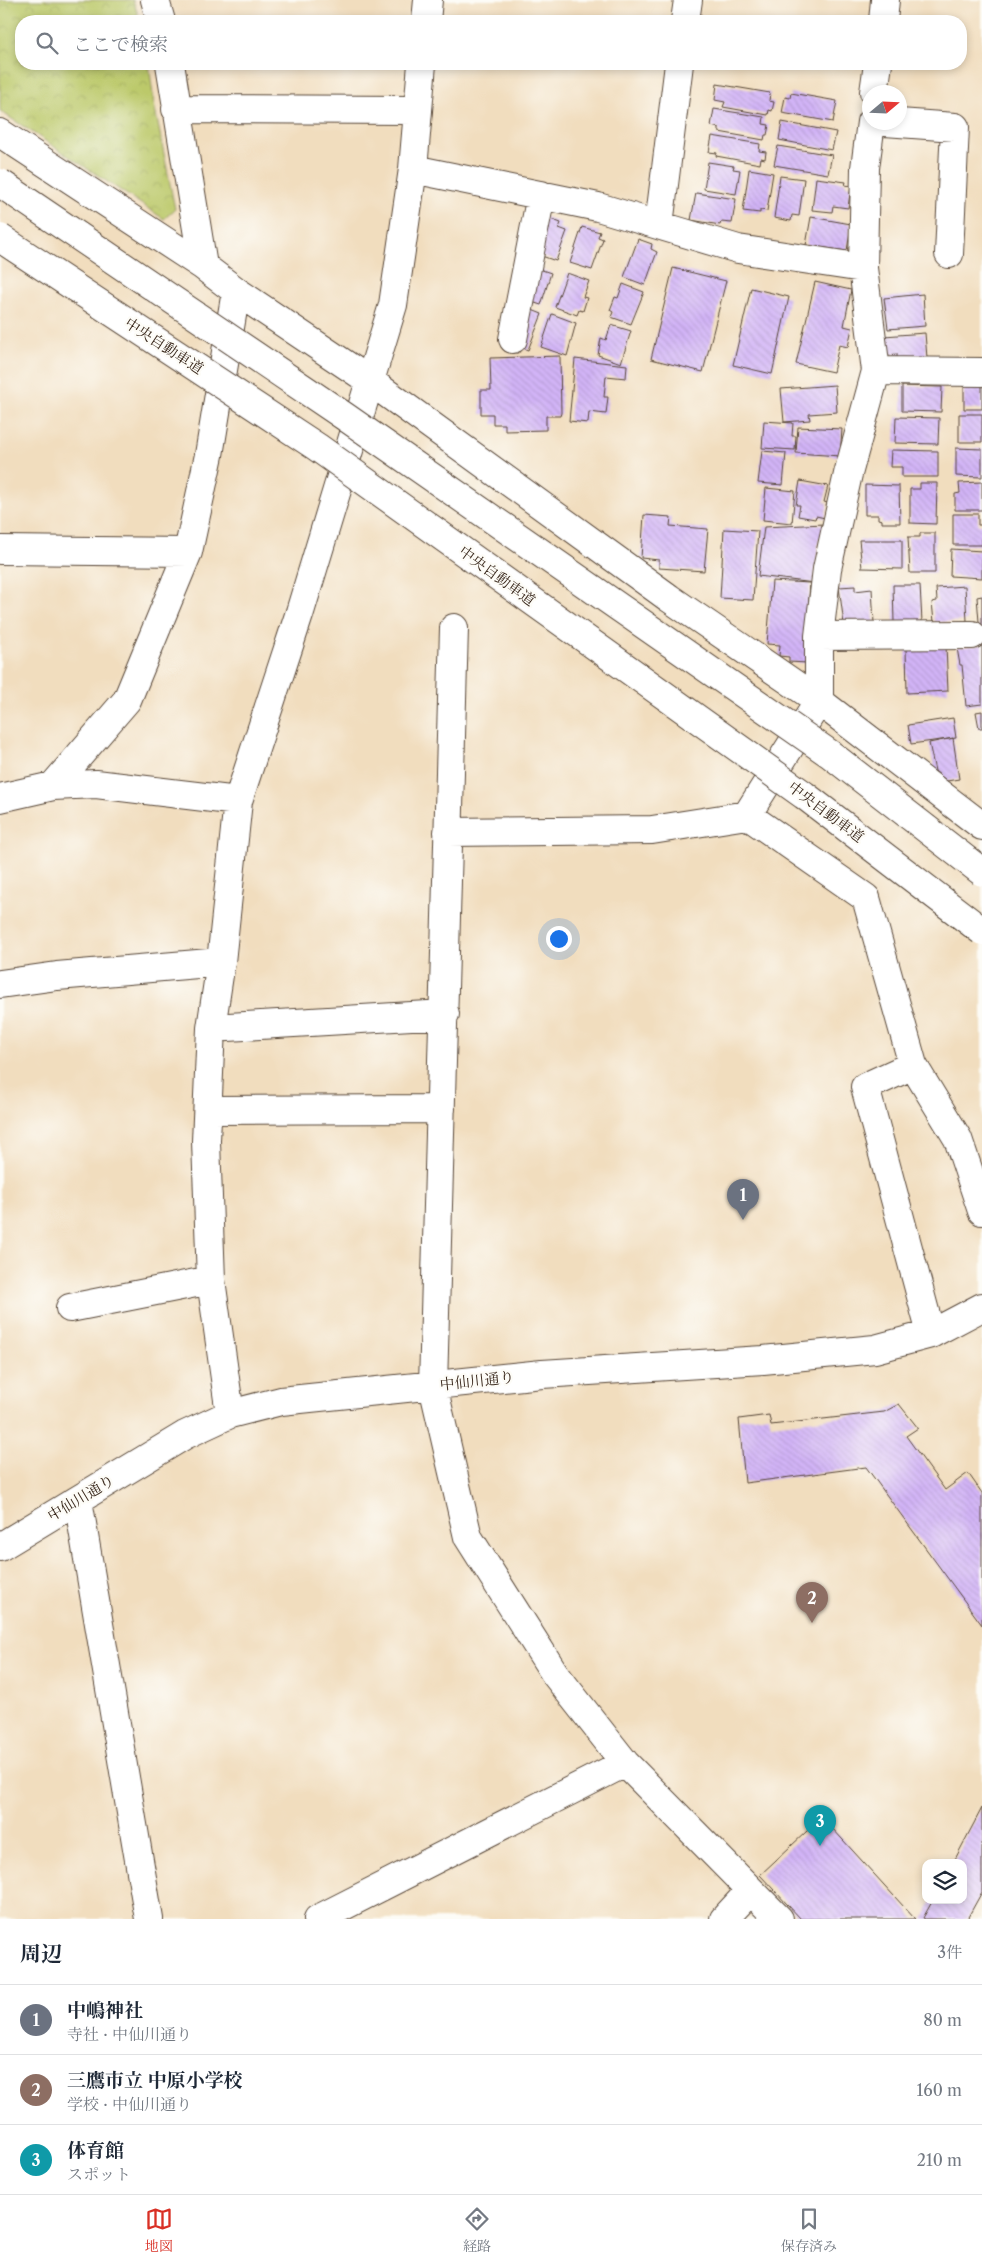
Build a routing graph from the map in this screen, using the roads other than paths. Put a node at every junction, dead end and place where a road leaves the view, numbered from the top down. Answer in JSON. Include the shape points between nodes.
{"nodes":[{"id":1,"x":154,"y":0,"type":"edge"},
{"id":2,"x":428,"y":0,"type":"edge"},
{"id":3,"x":688,"y":0,"type":"edge"},
{"id":4,"x":885,"y":0,"type":"edge"},
{"id":5,"x":159,"y":15,"type":"edge"},
{"id":6,"x":427,"y":15,"type":"edge"},
{"id":7,"x":686,"y":15,"type":"edge"},
{"id":8,"x":883,"y":15,"type":"edge"},
{"id":9,"x":171,"y":70,"type":"edge"},
{"id":10,"x":421,"y":70,"type":"edge"},
{"id":11,"x":678,"y":70,"type":"edge"},
{"id":12,"x":877,"y":70,"type":"edge"},
{"id":13,"x":875,"y":85,"type":"edge"},
{"id":14,"x":176,"y":109,"type":"junction"},
{"id":15,"x":417,"y":110,"type":"junction"},
{"id":16,"x":907,"y":124,"type":"edge"},
{"id":17,"x":870,"y":130,"type":"edge"},
{"id":18,"x":0,"y":133,"type":"edge"},
{"id":19,"x":412,"y":170,"type":"junction"},
{"id":20,"x":0,"y":183,"type":"edge"},
{"id":21,"x":541,"y":195,"type":"junction"},
{"id":22,"x":659,"y":225,"type":"junction"},
{"id":23,"x":0,"y":238,"type":"edge"},
{"id":24,"x":949,"y":254,"type":"dead end"},
{"id":25,"x":203,"y":266,"type":"junction"},
{"id":26,"x":863,"y":268,"type":"junction"},
{"id":27,"x":236,"y":291,"type":"junction"},
{"id":28,"x":513,"y":339,"type":"dead end"},
{"id":29,"x":876,"y":371,"type":"junction"},
{"id":30,"x":982,"y":372,"type":"edge"},
{"id":31,"x":370,"y":381,"type":"junction"},
{"id":32,"x":0,"y":550,"type":"edge"},
{"id":33,"x":188,"y":552,"type":"junction"},
{"id":34,"x":454,"y":628,"type":"dead end"},
{"id":35,"x":819,"y":636,"type":"junction"},
{"id":36,"x":972,"y":636,"type":"dead end"},
{"id":37,"x":819,"y":701,"type":"junction"},
{"id":38,"x":53,"y":786,"type":"junction"},
{"id":39,"x":0,"y":798,"type":"edge"},
{"id":40,"x":238,"y":801,"type":"junction"},
{"id":41,"x":747,"y":815,"type":"junction"},
{"id":42,"x":982,"y":826,"type":"edge"},
{"id":43,"x":448,"y":832,"type":"junction"},
{"id":44,"x":982,"y":872,"type":"edge"},
{"id":45,"x":982,"y":931,"type":"edge"},
{"id":46,"x":221,"y":962,"type":"junction"},
{"id":47,"x":0,"y":984,"type":"edge"},
{"id":48,"x":444,"y":1014,"type":"junction"},
{"id":49,"x":211,"y":1028,"type":"junction"},
{"id":50,"x":913,"y":1065,"type":"junction"},
{"id":51,"x":440,"y":1109,"type":"junction"},
{"id":52,"x":209,"y":1110,"type":"junction"},
{"id":53,"x":982,"y":1211,"type":"edge"},
{"id":54,"x":210,"y":1280,"type":"junction"},
{"id":55,"x":982,"y":1307,"type":"edge"},
{"id":56,"x":70,"y":1308,"type":"dead end"},
{"id":57,"x":931,"y":1334,"type":"junction"},
{"id":58,"x":433,"y":1386,"type":"junction"},
{"id":59,"x":230,"y":1414,"type":"junction"},
{"id":60,"x":78,"y":1500,"type":"junction"},
{"id":61,"x":0,"y":1547,"type":"edge"},
{"id":62,"x":625,"y":1763,"type":"junction"},
{"id":63,"x":750,"y":1891,"type":"junction"},
{"id":64,"x":148,"y":1919,"type":"edge"},
{"id":65,"x":318,"y":1919,"type":"edge"},
{"id":66,"x":724,"y":1919,"type":"edge"},
{"id":67,"x":779,"y":1919,"type":"edge"}],
"edges":[{"from":1,"to":5,"type":"main road"},
{"from":2,"to":6,"type":"main road"},
{"from":3,"to":7,"type":"main road"},
{"from":4,"to":8,"type":"main road"},
{"from":9,"to":14,"type":"main road"},
{"from":10,"to":15,"type":"main road"},
{"from":11,"to":22,"type":"main road"},
{"from":12,"to":13,"type":"main road"},
{"from":14,"to":15,"type":"main road"},
{"from":14,"to":25,"type":"main road"},
{"from":15,"to":19,"type":"main road"},
{"from":16,"to":24,"type":"main road","via":[[955,127]]},
{"from":17,"to":26,"type":"main road","via":[[865,168]]},
{"from":18,"to":25,"type":"main road"},
{"from":19,"to":21,"type":"main road"},
{"from":19,"to":31,"type":"main road","via":[[393,305]]},
{"from":20,"to":44,"type":"main road","bridge":true,"via":[[344,416],[814,743]]},
{"from":21,"to":22,"type":"main road"},
{"from":21,"to":28,"type":"main road"},
{"from":22,"to":26,"type":"main road","via":[[738,249]]},
{"from":23,"to":45,"type":"main road","name":"中央自動車道","bridge":true,"via":[[317,447],[804,795]]},
{"from":25,"to":27,"type":"main road"},
{"from":26,"to":29,"type":"main road"},
{"from":27,"to":31,"type":"main road"},
{"from":27,"to":33,"type":"main road","via":[[209,456]]},
{"from":29,"to":30,"type":"main road"},
{"from":29,"to":35,"type":"main road","via":[[827,569]]},
{"from":31,"to":37,"type":"main road","via":[[669,598]]},
{"from":31,"to":40,"type":"main road"},
{"from":32,"to":33,"type":"main road"},
{"from":33,"to":38,"type":"main road","via":[[127,700]]},
{"from":34,"to":43,"type":"main road"},
{"from":35,"to":36,"type":"main road"},
{"from":35,"to":37,"type":"main road"},
{"from":37,"to":41,"type":"main road"},
{"from":37,"to":42,"type":"main road"},
{"from":38,"to":39,"type":"main road"},
{"from":38,"to":40,"type":"main road","via":[[96,784]]},
{"from":40,"to":46,"type":"main road"},
{"from":41,"to":43,"type":"main road","via":[[652,830]]},
{"from":41,"to":50,"type":"main road","via":[[866,898]]},
{"from":43,"to":48,"type":"main road"},
{"from":46,"to":47,"type":"main road"},
{"from":46,"to":49,"type":"main road"},
{"from":48,"to":49,"type":"main road"},
{"from":48,"to":51,"type":"main road"},
{"from":49,"to":52,"type":"main road"},
{"from":50,"to":53,"type":"main road","via":[[958,1139]]},
{"from":50,"to":57,"type":"main road","via":[[865,1087]]},
{"from":51,"to":52,"type":"main road"},
{"from":51,"to":58,"type":"main road"},
{"from":52,"to":54,"type":"main road","via":[[206,1141]]},
{"from":54,"to":56,"type":"main road"},
{"from":54,"to":59,"type":"main road"},
{"from":55,"to":57,"type":"main road","name":"中仙川通り"},
{"from":57,"to":58,"type":"main road","name":"中仙川通り","via":[[866,1350],[542,1374]]},
{"from":58,"to":59,"type":"main road","name":"中仙川通り","via":[[281,1401]]},
{"from":58,"to":62,"type":"main road","via":[[468,1537],[555,1674]]},
{"from":59,"to":60,"type":"main road","name":"中仙川通り","via":[[185,1435]]},
{"from":60,"to":61,"type":"main road","name":"中仙川通り"},
{"from":60,"to":64,"type":"main road"},
{"from":62,"to":63,"type":"main road"},
{"from":62,"to":65,"type":"main road"},
{"from":63,"to":66,"type":"main road"},
{"from":63,"to":67,"type":"main road"}]}
